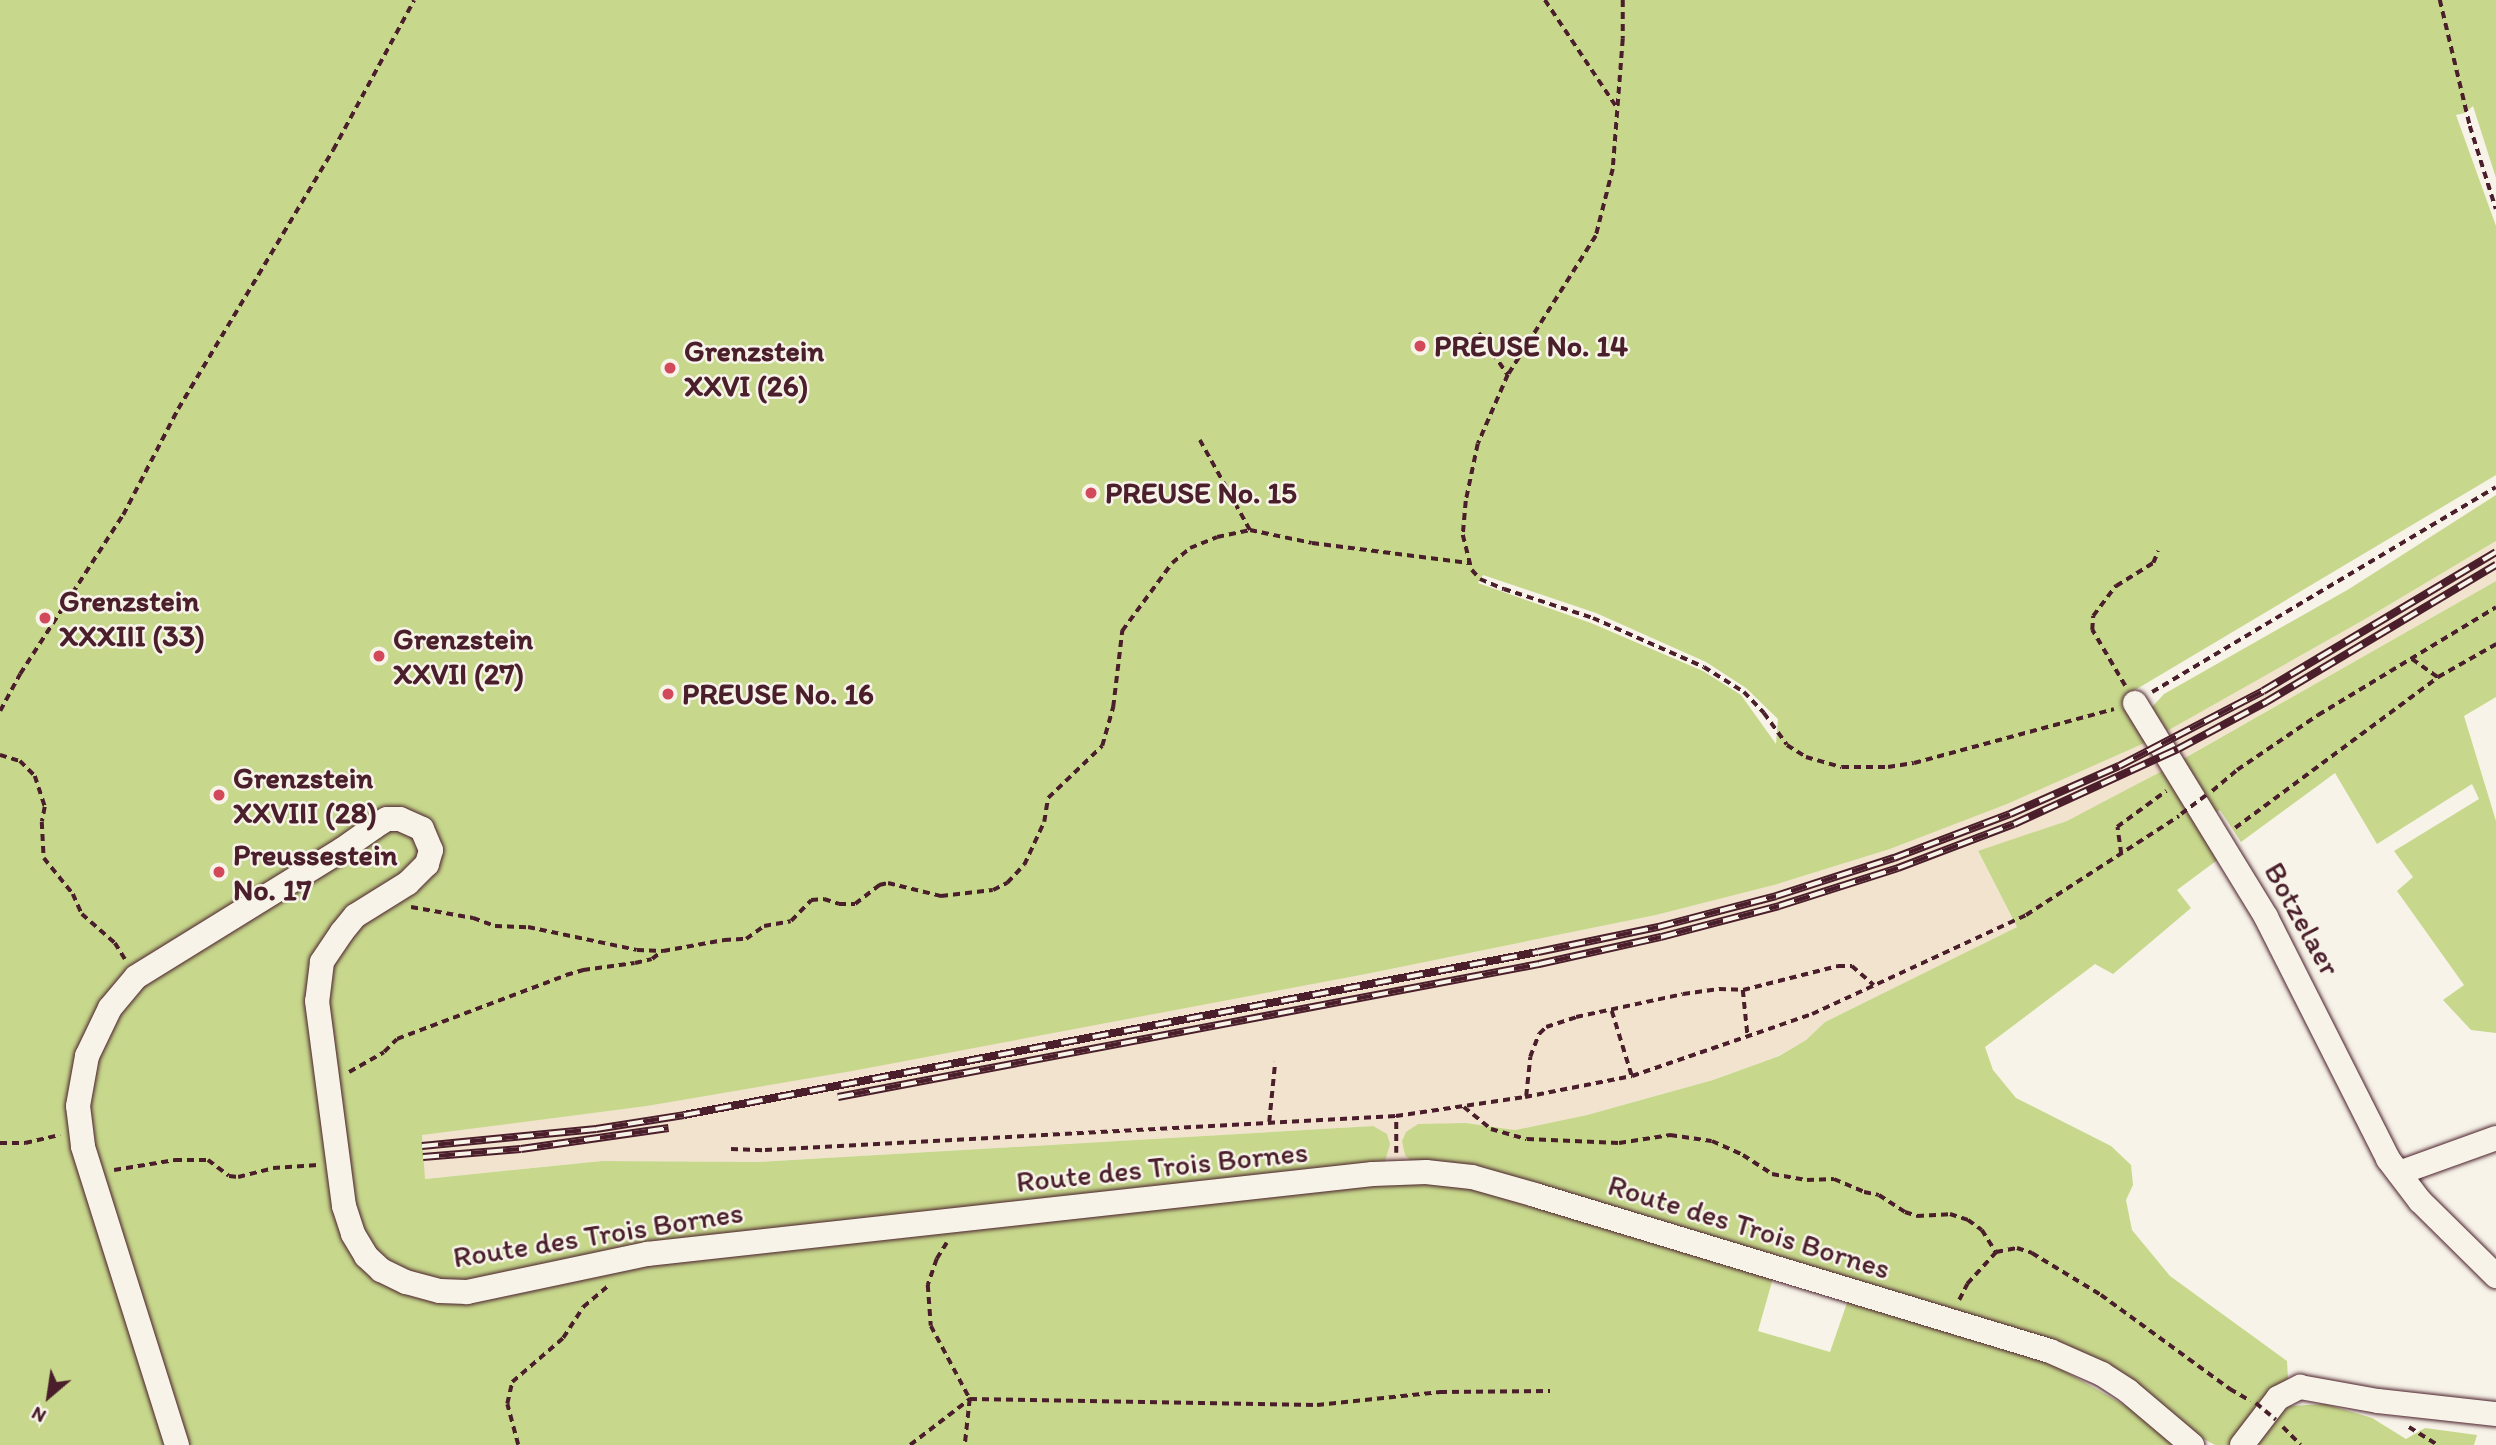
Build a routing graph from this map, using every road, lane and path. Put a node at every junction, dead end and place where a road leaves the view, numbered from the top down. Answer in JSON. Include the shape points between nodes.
{"nodes":[{"id":1,"x":414,"y":0,"type":"edge"},
{"id":2,"x":1545,"y":0,"type":"edge"},
{"id":3,"x":1623,"y":0,"type":"edge"},
{"id":4,"x":2440,"y":0,"type":"edge"},
{"id":5,"x":1617,"y":108,"type":"junction"},
{"id":6,"x":2496,"y":209,"type":"edge"},
{"id":7,"x":1479,"y":333,"type":"dead end"},
{"id":8,"x":1508,"y":375,"type":"junction"},
{"id":9,"x":1200,"y":440,"type":"dead end"},
{"id":10,"x":2496,"y":487,"type":"edge"},
{"id":11,"x":1250,"y":530,"type":"junction"},
{"id":12,"x":2158,"y":551,"type":"dead end"},
{"id":13,"x":1469,"y":563,"type":"junction"},
{"id":14,"x":2496,"y":607,"type":"edge"},
{"id":15,"x":2496,"y":643,"type":"edge"},
{"id":16,"x":2412,"y":659,"type":"junction"},
{"id":17,"x":2438,"y":677,"type":"junction"},
{"id":18,"x":2130,"y":693,"type":"junction"},
{"id":19,"x":0,"y":711,"type":"edge"},
{"id":20,"x":0,"y":755,"type":"edge"},
{"id":21,"x":2182,"y":780,"type":"junction"},
{"id":22,"x":2216,"y":833,"type":"junction"},
{"id":23,"x":2121,"y":854,"type":"junction"},
{"id":24,"x":422,"y":909,"type":"dead end"},
{"id":25,"x":663,"y":951,"type":"junction"},
{"id":26,"x":136,"y":977,"type":"junction"},
{"id":27,"x":1874,"y":985,"type":"junction"},
{"id":28,"x":1743,"y":990,"type":"junction"},
{"id":29,"x":1612,"y":1011,"type":"junction"},
{"id":30,"x":1748,"y":1038,"type":"junction"},
{"id":31,"x":322,"y":1054,"type":"junction"},
{"id":32,"x":1275,"y":1062,"type":"dead end"},
{"id":33,"x":1632,"y":1076,"type":"junction"},
{"id":34,"x":1525,"y":1097,"type":"junction"},
{"id":35,"x":1463,"y":1106,"type":"junction"},
{"id":36,"x":1396,"y":1116,"type":"junction"},
{"id":37,"x":1269,"y":1122,"type":"junction"},
{"id":38,"x":80,"y":1131,"type":"junction"},
{"id":39,"x":2496,"y":1138,"type":"edge"},
{"id":40,"x":0,"y":1143,"type":"edge"},
{"id":41,"x":731,"y":1149,"type":"dead end"},
{"id":42,"x":338,"y":1166,"type":"junction"},
{"id":43,"x":91,"y":1171,"type":"junction"},
{"id":44,"x":1396,"y":1172,"type":"junction"},
{"id":45,"x":2399,"y":1173,"type":"junction"},
{"id":46,"x":962,"y":1221,"type":"junction"},
{"id":47,"x":1996,"y":1252,"type":"junction"},
{"id":48,"x":2496,"y":1276,"type":"edge"},
{"id":49,"x":614,"y":1282,"type":"dead end"},
{"id":50,"x":1950,"y":1322,"type":"junction"},
{"id":51,"x":1550,"y":1391,"type":"dead end"},
{"id":52,"x":970,"y":1399,"type":"junction"},
{"id":53,"x":2496,"y":1414,"type":"edge"},
{"id":54,"x":177,"y":1445,"type":"edge"},
{"id":55,"x":518,"y":1445,"type":"edge"},
{"id":56,"x":910,"y":1445,"type":"edge"},
{"id":57,"x":965,"y":1445,"type":"edge"},
{"id":58,"x":2192,"y":1445,"type":"edge"},
{"id":59,"x":2242,"y":1445,"type":"edge"},
{"id":60,"x":2301,"y":1445,"type":"edge"}],
"edges":[{"from":1,"to":19,"type":"path","via":[[333,150],[178,409],[123,514]]},
{"from":2,"to":5,"type":"path"},
{"from":3,"to":5,"type":"path"},
{"from":4,"to":6,"type":"path","via":[[2470,126]]},
{"from":5,"to":8,"type":"path","via":[[1613,169],[1595,236]]},
{"from":7,"to":8,"type":"path"},
{"from":8,"to":13,"type":"path","via":[[1478,444],[1466,501],[1463,535]]},
{"from":9,"to":11,"type":"path"},
{"from":10,"to":18,"type":"path"},
{"from":11,"to":13,"type":"path","via":[[1312,543]]},
{"from":11,"to":25,"type":"path","via":[[1190,548],[1172,563],[1129,621],[1119,641],[1113,706],[1102,746],[1048,798],[1032,850],[1007,883],[993,890],[941,896],[888,883],[855,904],[811,900],[791,921],[764,926],[746,939]]},
{"from":12,"to":18,"type":"path","via":[[2152,563],[2116,586],[2093,616],[2092,630]]},
{"from":13,"to":18,"type":"path","via":[[1480,579],[1594,618],[1704,667],[1744,692],[1787,746],[1842,767],[1914,762]]},
{"from":14,"to":16,"type":"path"},
{"from":15,"to":17,"type":"path"},
{"from":16,"to":17,"type":"path"},
{"from":16,"to":23,"type":"path","bridge":true,"via":[[2298,729]]},
{"from":17,"to":22,"type":"path"},
{"from":18,"to":21,"type":"street","name":"Botzelaer"},
{"from":20,"to":26,"type":"path","via":[[20,761],[34,776],[45,807],[44,859],[73,894],[82,914],[115,943]]},
{"from":21,"to":22,"type":"street","name":"Botzelaer"},
{"from":21,"to":23,"type":"path","via":[[2117,827]]},
{"from":22,"to":45,"type":"street","name":"Botzelaer","via":[[2266,917]]},
{"from":23,"to":27,"type":"path","via":[[2026,915]]},
{"from":24,"to":25,"type":"path","via":[[495,926],[528,927]]},
{"from":25,"to":31,"type":"path","via":[[652,959],[566,975],[397,1040],[345,1075],[338,1058]]},
{"from":26,"to":31,"type":"street","name":"Route des Trois Bornes","via":[[387,819],[411,822],[428,840],[427,864],[408,883],[355,916],[322,962],[317,1001]]},
{"from":26,"to":38,"type":"street","name":"Route des Trois Bornes","via":[[110,1008],[87,1056],[78,1106]]},
{"from":27,"to":28,"type":"path","via":[[1852,966],[1838,966]]},
{"from":27,"to":30,"type":"path"},
{"from":28,"to":29,"type":"path","via":[[1683,994]]},
{"from":28,"to":30,"type":"path"},
{"from":29,"to":33,"type":"path"},
{"from":29,"to":34,"type":"path","via":[[1558,1022],[1539,1034],[1530,1057]]},
{"from":30,"to":33,"type":"path"},
{"from":31,"to":42,"type":"street","name":"Route des Trois Bornes"},
{"from":32,"to":37,"type":"path"},
{"from":33,"to":34,"type":"path"},
{"from":34,"to":35,"type":"path"},
{"from":35,"to":36,"type":"path"},
{"from":35,"to":47,"type":"path","via":[[1491,1129],[1527,1139],[1619,1143],[1670,1135],[1712,1141],[1772,1174],[1835,1179],[1880,1195],[1917,1216],[1950,1214],[1968,1220],[1982,1230]]},
{"from":36,"to":37,"type":"path"},
{"from":36,"to":44,"type":"path"},
{"from":37,"to":41,"type":"path"},
{"from":38,"to":40,"type":"path","via":[[25,1143]]},
{"from":38,"to":43,"type":"street","name":"Route des Trois Bornes"},
{"from":39,"to":45,"type":"street"},
{"from":42,"to":43,"type":"path","via":[[303,1164],[238,1177],[229,1176],[208,1160],[190,1160]]},
{"from":42,"to":46,"type":"street","name":"Route des Trois Bornes","via":[[344,1206],[366,1256],[394,1276],[440,1291],[489,1289],[647,1254]]},
{"from":43,"to":54,"type":"street","name":"Route des Trois Bornes"},
{"from":44,"to":46,"type":"street","name":"Route des Trois Bornes"},
{"from":44,"to":50,"type":"street","name":"Route des Trois Bornes","via":[[1472,1177]]},
{"from":45,"to":48,"type":"street","name":"Botzelaer","via":[[2420,1201]]},
{"from":46,"to":52,"type":"path","via":[[937,1259],[928,1285],[931,1326]]},
{"from":47,"to":50,"type":"path","via":[[1968,1284]]},
{"from":47,"to":60,"type":"path","bridge":true,"via":[[2017,1248],[2048,1261],[2256,1404]]},
{"from":49,"to":55,"type":"path","via":[[583,1307],[563,1338],[512,1382],[507,1404]]},
{"from":50,"to":58,"type":"street","name":"Route des Trois Bornes","via":[[2050,1352],[2102,1374]]},
{"from":51,"to":52,"type":"path","via":[[1440,1392],[1317,1405]]},
{"from":52,"to":56,"type":"path"},
{"from":52,"to":57,"type":"path"},
{"from":53,"to":59,"type":"street","via":[[2300,1387],[2278,1398]]}]}
